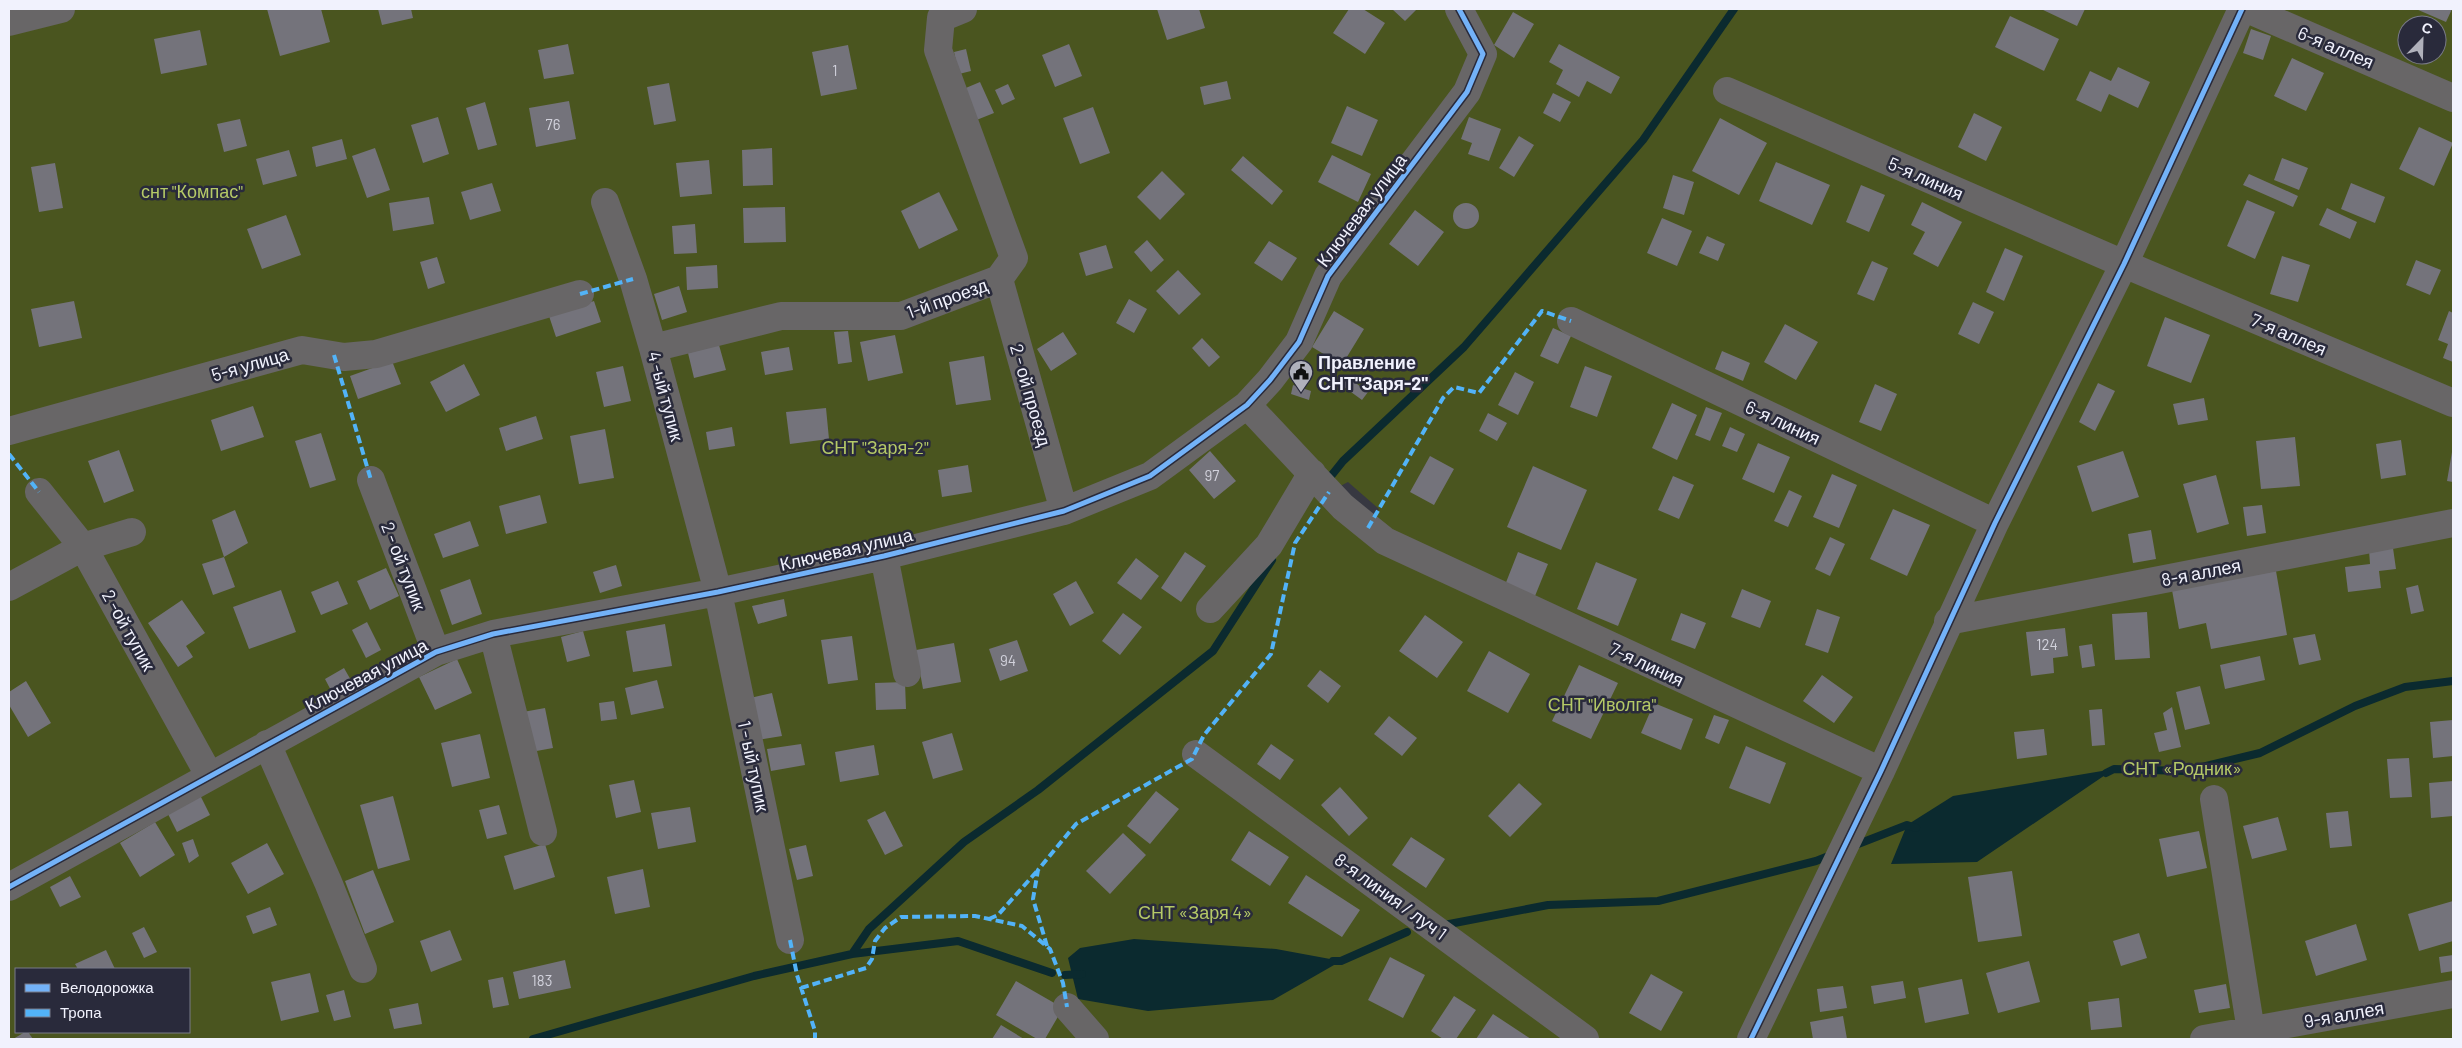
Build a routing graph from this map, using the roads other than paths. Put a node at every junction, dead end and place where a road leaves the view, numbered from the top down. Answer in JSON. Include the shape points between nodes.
{"nodes":[{"id":1,"x":61,"y":9,"type":"edge"},
{"id":2,"x":963,"y":9,"type":"edge"},
{"id":3,"x":1460,"y":9,"type":"edge"},
{"id":4,"x":2242,"y":9,"type":"edge"},
{"id":5,"x":2247,"y":9,"type":"edge"},
{"id":6,"x":9,"y":22,"type":"edge"},
{"id":7,"x":1727,"y":91,"type":"dead end"},
{"id":8,"x":2453,"y":98,"type":"edge"},
{"id":9,"x":606,"y":202,"type":"dead end"},
{"id":10,"x":2124,"y":264,"type":"junction"},
{"id":11,"x":999,"y":280,"type":"junction"},
{"id":12,"x":580,"y":294,"type":"dead end"},
{"id":13,"x":1571,"y":321,"type":"dead end"},
{"id":14,"x":653,"y":348,"type":"junction"},
{"id":15,"x":2453,"y":403,"type":"edge"},
{"id":16,"x":1247,"y":405,"type":"junction"},
{"id":17,"x":9,"y":431,"type":"edge"},
{"id":18,"x":371,"y":480,"type":"dead end"},
{"id":19,"x":1319,"y":481,"type":"junction"},
{"id":20,"x":39,"y":492,"type":"dead end"},
{"id":21,"x":1064,"y":511,"type":"junction"},
{"id":22,"x":1995,"y":522,"type":"junction"},
{"id":23,"x":2453,"y":522,"type":"edge"},
{"id":24,"x":132,"y":532,"type":"dead end"},
{"id":25,"x":83,"y":547,"type":"junction"},
{"id":26,"x":884,"y":556,"type":"junction"},
{"id":27,"x":9,"y":587,"type":"edge"},
{"id":28,"x":718,"y":592,"type":"junction"},
{"id":29,"x":1210,"y":609,"type":"dead end"},
{"id":30,"x":1948,"y":621,"type":"junction"},
{"id":31,"x":493,"y":634,"type":"junction"},
{"id":32,"x":436,"y":652,"type":"junction"},
{"id":33,"x":907,"y":673,"type":"dead end"},
{"id":34,"x":267,"y":744,"type":"junction"},
{"id":35,"x":1196,"y":754,"type":"dead end"},
{"id":36,"x":1881,"y":772,"type":"junction"},
{"id":37,"x":209,"y":775,"type":"junction"},
{"id":38,"x":2214,"y":799,"type":"dead end"},
{"id":39,"x":543,"y":832,"type":"dead end"},
{"id":40,"x":9,"y":887,"type":"edge"},
{"id":41,"x":790,"y":940,"type":"dead end"},
{"id":42,"x":363,"y":969,"type":"dead end"},
{"id":43,"x":2453,"y":994,"type":"edge"},
{"id":44,"x":1067,"y":1007,"type":"dead end"},
{"id":45,"x":2251,"y":1031,"type":"junction"},
{"id":46,"x":1095,"y":1039,"type":"edge"},
{"id":47,"x":1585,"y":1039,"type":"edge"},
{"id":48,"x":1751,"y":1039,"type":"edge"},
{"id":49,"x":2204,"y":1039,"type":"edge"}],
"edges":[{"from":1,"to":6,"type":"street"},
{"from":2,"to":11,"type":"street","name":"1-й проезд","via":[[941,18],[938,50],[1014,258]]},
{"from":3,"to":16,"type":"street","name":"Ключевая улица","via":[[1483,54],[1468,92],[1328,276],[1299,342]]},
{"from":4,"to":10,"type":"street"},
{"from":5,"to":8,"type":"street","name":"6-я аллея"},
{"from":7,"to":10,"type":"street","name":"5-я линия"},
{"from":9,"to":14,"type":"street","name":"4 -ый тупик"},
{"from":10,"to":15,"type":"street","name":"7-я аллея"},
{"from":10,"to":22,"type":"street"},
{"from":11,"to":14,"type":"street","name":"1-й проезд","via":[[901,316],[781,316]]},
{"from":11,"to":21,"type":"street","name":"2 - ой проезд"},
{"from":12,"to":17,"type":"street","name":"5-я улица","via":[[376,354],[344,357],[302,350]]},
{"from":13,"to":22,"type":"street","name":"6-я линия"},
{"from":14,"to":28,"type":"street","name":"4 -ый тупик"},
{"from":16,"to":19,"type":"street","name":"7-я линия"},
{"from":16,"to":21,"type":"street","name":"Ключевая улица","via":[[1150,476]]},
{"from":18,"to":32,"type":"street","name":"2 - ой тупик"},
{"from":19,"to":29,"type":"street","via":[[1269,545]]},
{"from":19,"to":36,"type":"street","name":"7-я линия","via":[[1343,507],[1385,541],[1412,556]]},
{"from":20,"to":25,"type":"street","name":"2 -ой тупик"},
{"from":21,"to":26,"type":"street","name":"Ключевая улица"},
{"from":22,"to":30,"type":"street"},
{"from":23,"to":30,"type":"street","name":"8-я аллея"},
{"from":24,"to":25,"type":"street"},
{"from":25,"to":27,"type":"street"},
{"from":25,"to":37,"type":"street","name":"2 -ой тупик"},
{"from":26,"to":28,"type":"street","name":"Ключевая улица"},
{"from":26,"to":33,"type":"street"},
{"from":28,"to":31,"type":"street","name":"Ключевая улица"},
{"from":28,"to":41,"type":"street","name":"1 - ый тупик"},
{"from":30,"to":36,"type":"street"},
{"from":31,"to":32,"type":"street","name":"Ключевая улица"},
{"from":31,"to":39,"type":"street"},
{"from":32,"to":34,"type":"street","name":"Ключевая улица"},
{"from":34,"to":37,"type":"street","name":"Ключевая улица"},
{"from":34,"to":42,"type":"street"},
{"from":35,"to":47,"type":"street","name":"8-я линия / луч 1"},
{"from":36,"to":48,"type":"street"},
{"from":37,"to":40,"type":"street","name":"Ключевая улица"},
{"from":38,"to":45,"type":"street"},
{"from":43,"to":45,"type":"street","name":"9-я аллея"},
{"from":44,"to":46,"type":"street"},
{"from":45,"to":49,"type":"street","name":"9-я аллея"}]}
